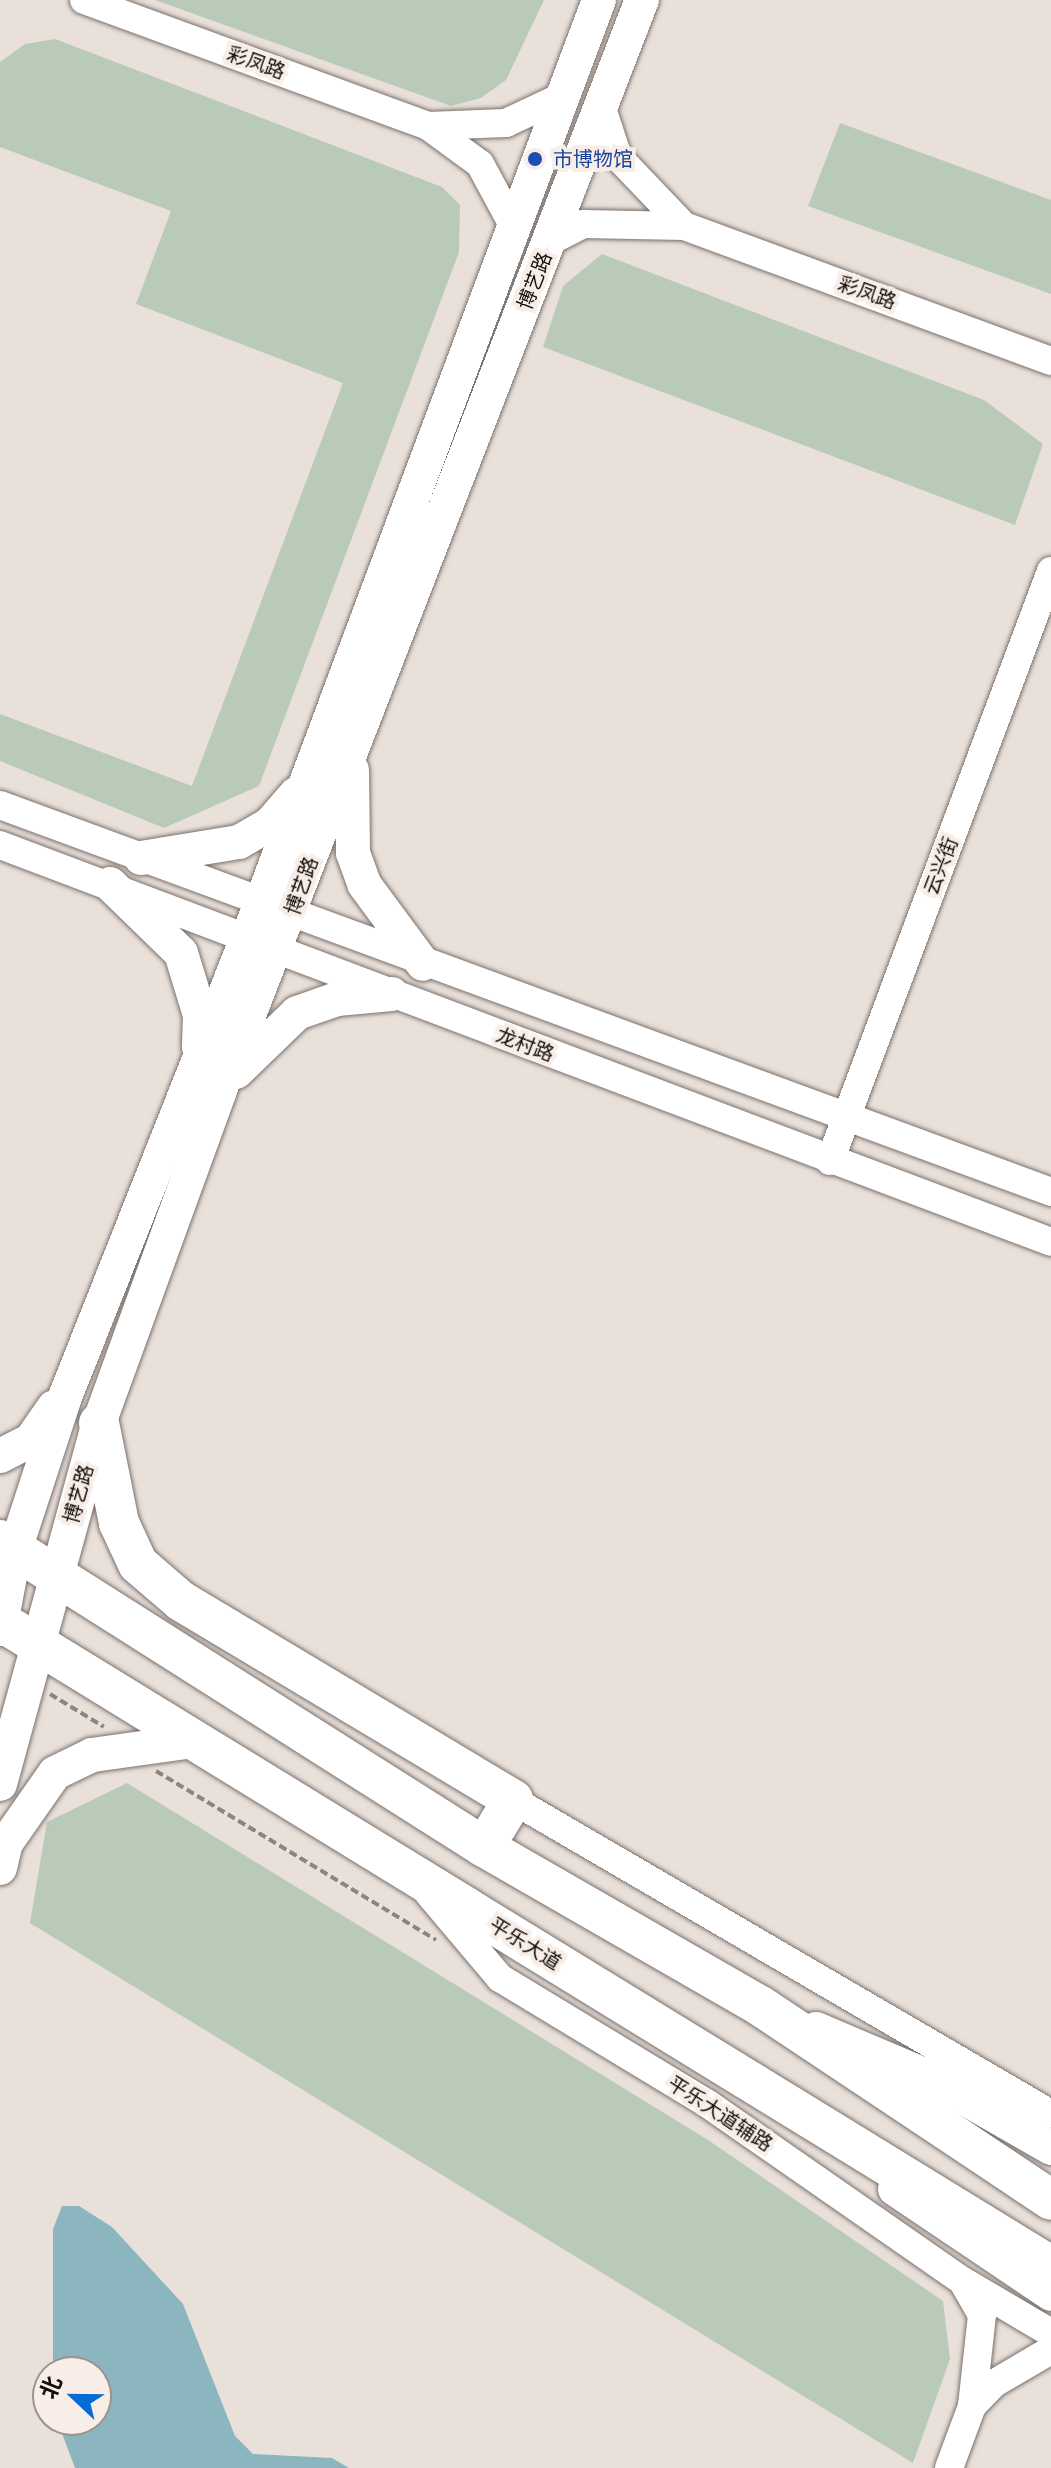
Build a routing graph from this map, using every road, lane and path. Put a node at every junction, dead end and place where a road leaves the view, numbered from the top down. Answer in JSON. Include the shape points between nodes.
{"nodes":[{"id":1,"x":84,"y":0,"type":"edge"},
{"id":2,"x":599,"y":0,"type":"edge"},
{"id":3,"x":642,"y":0,"type":"edge"},
{"id":4,"x":563,"y":96,"type":"junction"},
{"id":5,"x":601,"y":105,"type":"junction"},
{"id":6,"x":428,"y":126,"type":"junction"},
{"id":7,"x":684,"y":226,"type":"junction"},
{"id":8,"x":514,"y":227,"type":"junction"},
{"id":9,"x":550,"y":241,"type":"junction"},
{"id":10,"x":1051,"y":361,"type":"edge"},
{"id":11,"x":1051,"y":571,"type":"edge"},
{"id":12,"x":352,"y":749,"type":"junction"},
{"id":13,"x":307,"y":781,"type":"junction"},
{"id":14,"x":0,"y":805,"type":"edge"},
{"id":15,"x":0,"y":845,"type":"edge"},
{"id":16,"x":141,"y":858,"type":"junction"},
{"id":17,"x":110,"y":884,"type":"junction"},
{"id":18,"x":276,"y":909,"type":"junction"},
{"id":19,"x":247,"y":939,"type":"junction"},
{"id":20,"x":278,"y":952,"type":"junction"},
{"id":21,"x":423,"y":964,"type":"junction"},
{"id":22,"x":392,"y":994,"type":"junction"},
{"id":23,"x":209,"y":1078,"type":"junction"},
{"id":24,"x":846,"y":1120,"type":"junction"},
{"id":25,"x":830,"y":1161,"type":"junction"},
{"id":26,"x":1051,"y":1192,"type":"edge"},
{"id":27,"x":1051,"y":1242,"type":"edge"},
{"id":28,"x":70,"y":1384,"type":"junction"},
{"id":29,"x":99,"y":1423,"type":"junction"},
{"id":30,"x":0,"y":1456,"type":"edge"},
{"id":31,"x":8,"y":1545,"type":"edge"},
{"id":32,"x":54,"y":1575,"type":"junction"},
{"id":33,"x":12,"y":1639,"type":"edge"},
{"id":34,"x":193,"y":1741,"type":"junction"},
{"id":35,"x":135,"y":1751,"type":"junction"},
{"id":36,"x":0,"y":1784,"type":"edge"},
{"id":37,"x":513,"y":1800,"type":"junction"},
{"id":38,"x":484,"y":1847,"type":"junction"},
{"id":39,"x":0,"y":1868,"type":"edge"},
{"id":40,"x":410,"y":1873,"type":"junction"},
{"id":41,"x":447,"y":1946,"type":"dead end"},
{"id":42,"x":759,"y":2005,"type":"junction"},
{"id":43,"x":1051,"y":2092,"type":"edge"},
{"id":44,"x":1021,"y":2096,"type":"junction"},
{"id":45,"x":793,"y":2111,"type":"junction"},
{"id":46,"x":1051,"y":2114,"type":"edge"},
{"id":47,"x":1051,"y":2148,"type":"edge"},
{"id":48,"x":1051,"y":2200,"type":"edge"},
{"id":49,"x":1051,"y":2266,"type":"edge"},
{"id":50,"x":963,"y":2281,"type":"junction"},
{"id":51,"x":1051,"y":2294,"type":"edge"},
{"id":52,"x":1051,"y":2333,"type":"edge"},
{"id":53,"x":1051,"y":2350,"type":"edge"},
{"id":54,"x":972,"y":2406,"type":"junction"},
{"id":55,"x":949,"y":2468,"type":"edge"}],
"edges":[{"from":1,"to":6,"type":"street","name":"彩凤路"},
{"from":2,"to":4,"type":"main road","name":"博艺路"},
{"from":3,"to":5,"type":"main road","name":"博艺路"},
{"from":4,"to":6,"type":"street","via":[[506,123]]},
{"from":4,"to":8,"type":"main road","name":"博艺路"},
{"from":5,"to":7,"type":"street","name":"彩凤路","via":[[618,157]]},
{"from":5,"to":9,"type":"main road","name":"博艺路"},
{"from":6,"to":8,"type":"street","via":[[480,164]]},
{"from":7,"to":9,"type":"street","name":"彩凤路","via":[[584,224]]},
{"from":7,"to":10,"type":"street","name":"彩凤路"},
{"from":8,"to":13,"type":"main road","name":"博艺路"},
{"from":9,"to":12,"type":"main road","name":"博艺路"},
{"from":11,"to":24,"type":"street","name":"云兴街"},
{"from":12,"to":18,"type":"main road","name":"博艺路"},
{"from":12,"to":21,"type":"main road","via":[[353,853],[364,884]]},
{"from":13,"to":16,"type":"main road","via":[[269,825],[239,842]]},
{"from":13,"to":18,"type":"main road","name":"博艺路"},
{"from":14,"to":16,"type":"street","name":"龙村路"},
{"from":15,"to":17,"type":"street","name":"龙村路"},
{"from":16,"to":18,"type":"street","name":"龙村路"},
{"from":17,"to":19,"type":"street","name":"龙村路"},
{"from":17,"to":23,"type":"main road","via":[[181,953],[200,1015]]},
{"from":18,"to":19,"type":"main road","name":"博艺路"},
{"from":18,"to":20,"type":"main road","name":"博艺路"},
{"from":18,"to":21,"type":"street","name":"龙村路"},
{"from":19,"to":20,"type":"street","name":"龙村路"},
{"from":19,"to":23,"type":"main road","name":"博艺路"},
{"from":20,"to":22,"type":"street","name":"龙村路"},
{"from":20,"to":23,"type":"main road","name":"博艺路"},
{"from":21,"to":24,"type":"street","name":"龙村路"},
{"from":22,"to":23,"type":"main road","via":[[297,1013]]},
{"from":22,"to":25,"type":"street","name":"龙村路"},
{"from":23,"to":28,"type":"main road","name":"博艺路"},
{"from":23,"to":29,"type":"main road","name":"博艺路"},
{"from":24,"to":25,"type":"street","name":"云兴街"},
{"from":24,"to":26,"type":"street","name":"龙村路"},
{"from":25,"to":27,"type":"street","name":"龙村路"},
{"from":28,"to":30,"type":"main road","via":[[31,1440]]},
{"from":28,"to":31,"type":"main road","name":"博艺路"},
{"from":29,"to":32,"type":"main road","name":"博艺路"},
{"from":29,"to":37,"type":"highway","via":[[119,1523],[138,1564],[161,1588]]},
{"from":31,"to":32,"type":"highway"},
{"from":31,"to":33,"type":"main road","name":"博艺路"},
{"from":32,"to":33,"type":"main road","name":"博艺路"},
{"from":32,"to":38,"type":"highway"},
{"from":33,"to":34,"type":"highway","name":"平乐大道"},
{"from":33,"to":35,"type":"path"},
{"from":33,"to":36,"type":"main road","name":"博艺路"},
{"from":34,"to":35,"type":"main road"},
{"from":34,"to":40,"type":"highway","name":"平乐大道"},
{"from":35,"to":39,"type":"main road","via":[[92,1755],[55,1773],[13,1831]]},
{"from":35,"to":41,"type":"path","via":[[167,1782]]},
{"from":37,"to":38,"type":"highway"},
{"from":37,"to":44,"type":"street"},
{"from":38,"to":42,"type":"highway"},
{"from":40,"to":45,"type":"highway","name":"平乐大道"},
{"from":40,"to":50,"type":"street","name":"平乐大道辅路","via":[[500,1978],[708,2104]]},
{"from":42,"to":47,"type":"main road","via":[[922,2074]]},
{"from":42,"to":48,"type":"highway"},
{"from":43,"to":44,"type":"street"},
{"from":44,"to":46,"type":"street"},
{"from":45,"to":49,"type":"highway","name":"平乐大道"},
{"from":45,"to":51,"type":"main road","via":[[970,2245]]},
{"from":50,"to":52,"type":"street","name":"平乐大道辅路"},
{"from":50,"to":54,"type":"street","via":[[982,2315]]},
{"from":53,"to":54,"type":"street","via":[[993,2384]]},
{"from":54,"to":55,"type":"street"}]}
